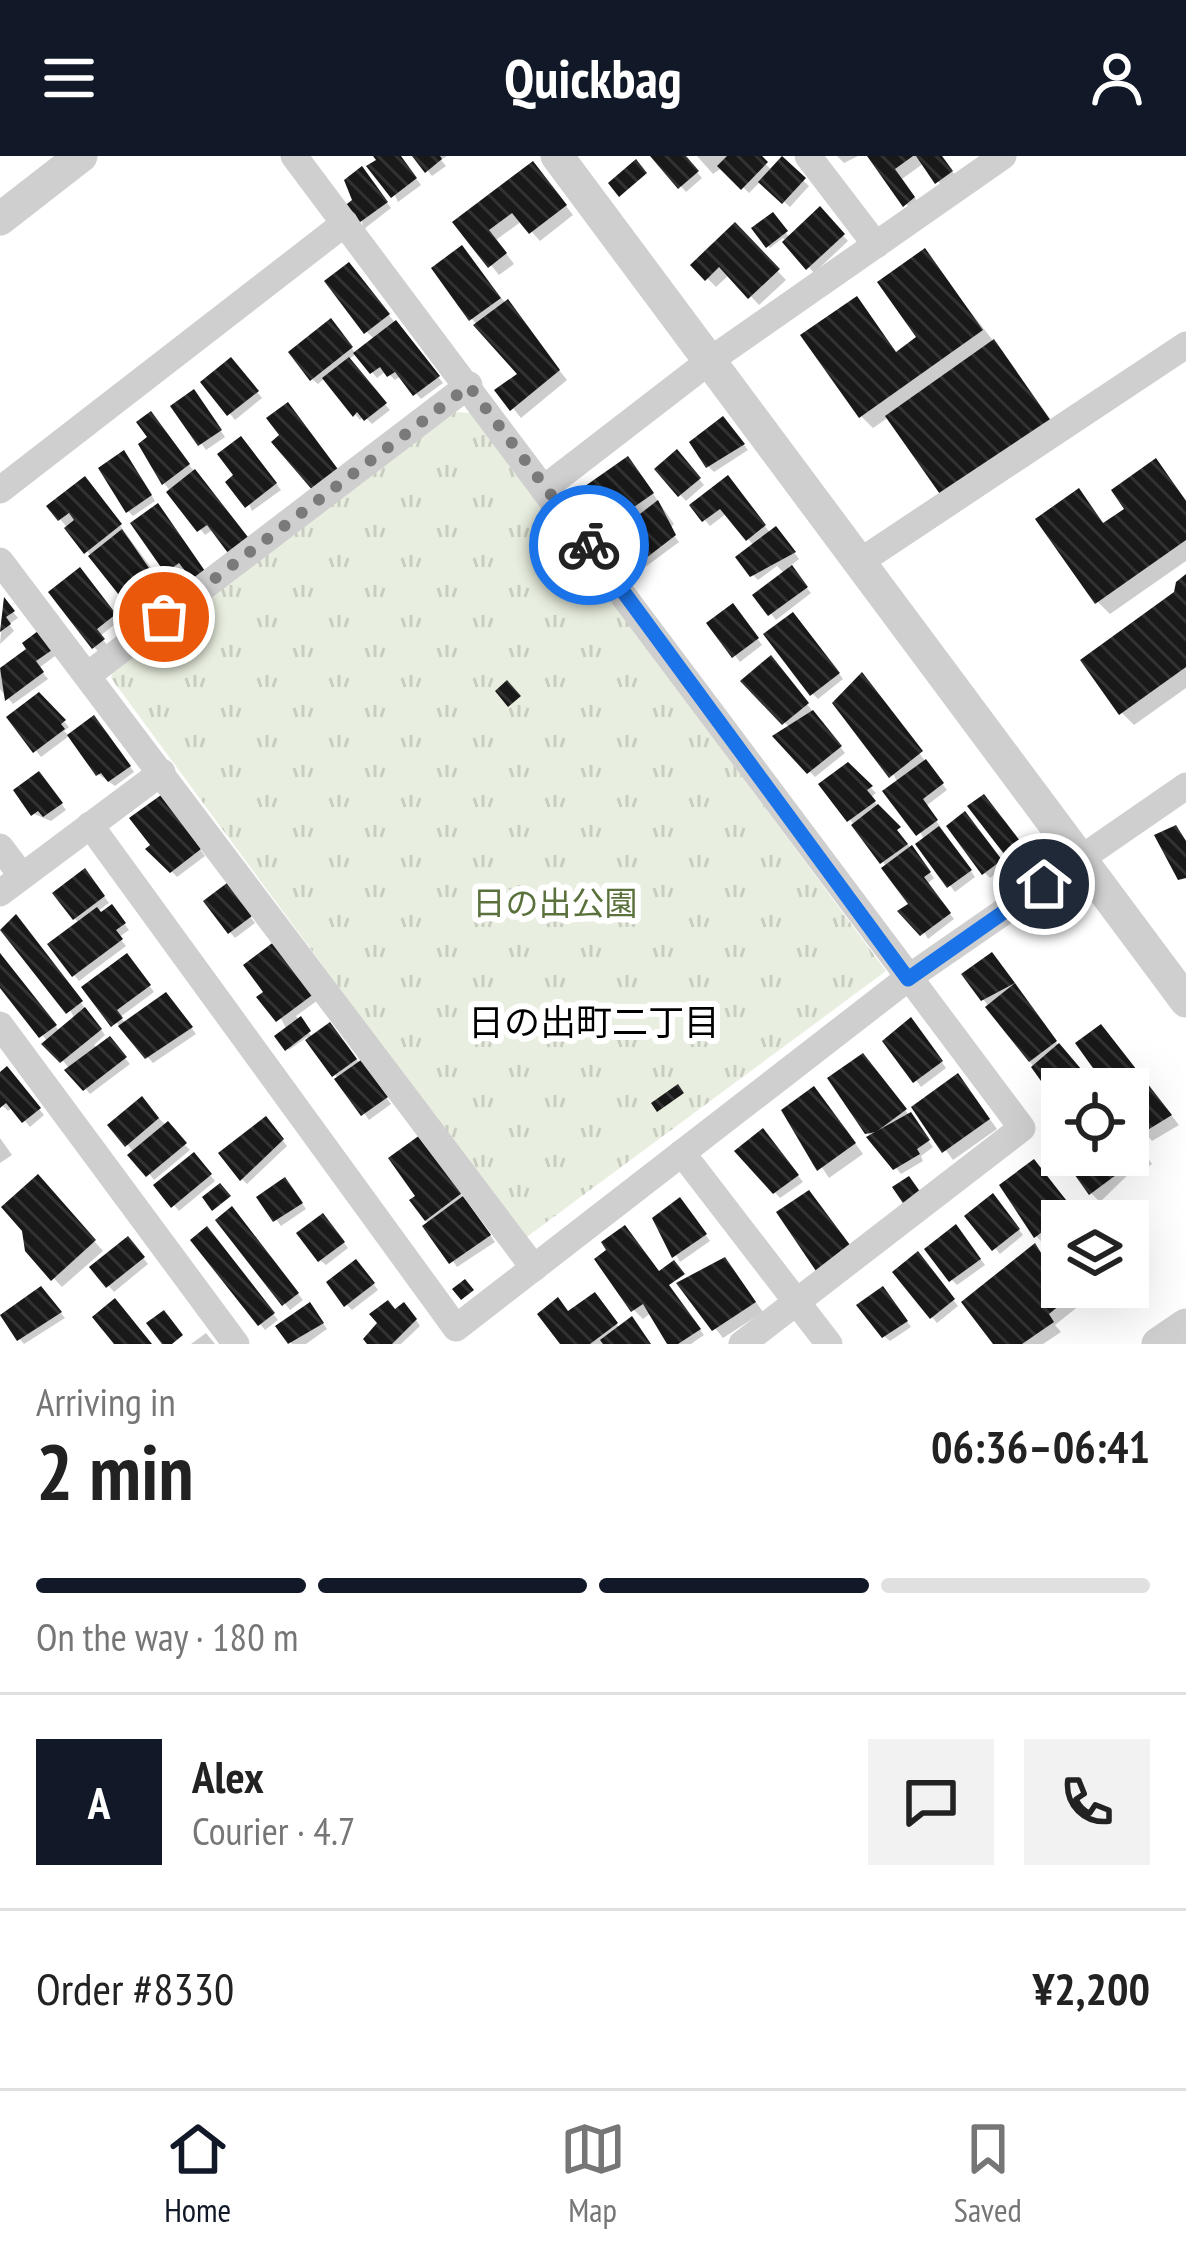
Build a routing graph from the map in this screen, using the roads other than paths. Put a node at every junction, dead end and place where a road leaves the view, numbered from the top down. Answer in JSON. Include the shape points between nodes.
{"nodes":[{"id":1,"x":81,"y":156,"type":"edge"},
{"id":2,"x":294,"y":156,"type":"edge"},
{"id":3,"x":557,"y":156,"type":"edge"},
{"id":4,"x":808,"y":156,"type":"edge"},
{"id":5,"x":1003,"y":156,"type":"edge"},
{"id":6,"x":0,"y":219,"type":"edge"},
{"id":7,"x":345,"y":223,"type":"junction"},
{"id":8,"x":876,"y":244,"type":"junction"},
{"id":9,"x":1186,"y":345,"type":"edge"},
{"id":10,"x":712,"y":359,"type":"junction"},
{"id":11,"x":469,"y":386,"type":"junction"},
{"id":12,"x":546,"y":487,"type":"junction"},
{"id":13,"x":0,"y":490,"type":"edge"},
{"id":14,"x":0,"y":560,"type":"edge"},
{"id":15,"x":861,"y":561,"type":"junction"},
{"id":16,"x":88,"y":675,"type":"junction"},
{"id":17,"x":162,"y":772,"type":"junction"},
{"id":18,"x":1186,"y":786,"type":"edge"},
{"id":19,"x":91,"y":825,"type":"junction"},
{"id":20,"x":0,"y":847,"type":"edge"},
{"id":21,"x":1078,"y":860,"type":"junction"},
{"id":22,"x":11,"y":885,"type":"edge"},
{"id":23,"x":908,"y":979,"type":"junction"},
{"id":24,"x":1186,"y":1001,"type":"edge"},
{"id":25,"x":0,"y":1025,"type":"edge"},
{"id":26,"x":682,"y":1153,"type":"junction"},
{"id":27,"x":534,"y":1268,"type":"junction"},
{"id":28,"x":798,"y":1304,"type":"junction"},
{"id":29,"x":1186,"y":1325,"type":"edge"},
{"id":30,"x":462,"y":1336,"type":"edge"},
{"id":31,"x":236,"y":1344,"type":"edge"},
{"id":32,"x":742,"y":1344,"type":"edge"},
{"id":33,"x":829,"y":1344,"type":"edge"},
{"id":34,"x":1158,"y":1344,"type":"edge"}],
"edges":[{"from":1,"to":6,"type":"street"},
{"from":2,"to":7,"type":"street"},
{"from":3,"to":10,"type":"street"},
{"from":4,"to":8,"type":"street"},
{"from":5,"to":8,"type":"street"},
{"from":7,"to":11,"type":"street"},
{"from":7,"to":13,"type":"street"},
{"from":8,"to":10,"type":"street"},
{"from":9,"to":15,"type":"street"},
{"from":10,"to":12,"type":"street"},
{"from":10,"to":15,"type":"street"},
{"from":11,"to":12,"type":"street"},
{"from":11,"to":16,"type":"street"},
{"from":12,"to":23,"type":"street"},
{"from":14,"to":16,"type":"street"},
{"from":15,"to":21,"type":"street"},
{"from":16,"to":17,"type":"street"},
{"from":17,"to":19,"type":"street"},
{"from":17,"to":27,"type":"street"},
{"from":18,"to":21,"type":"street"},
{"from":19,"to":22,"type":"street"},
{"from":19,"to":30,"type":"street"},
{"from":20,"to":22,"type":"street"},
{"from":21,"to":23,"type":"street"},
{"from":21,"to":24,"type":"street"},
{"from":23,"to":26,"type":"street"},
{"from":23,"to":28,"type":"street","via":[[1022,1128]]},
{"from":25,"to":31,"type":"street"},
{"from":26,"to":27,"type":"street"},
{"from":26,"to":28,"type":"street"},
{"from":27,"to":30,"type":"street"},
{"from":28,"to":32,"type":"street"},
{"from":28,"to":33,"type":"street"},
{"from":29,"to":34,"type":"street"}]}
